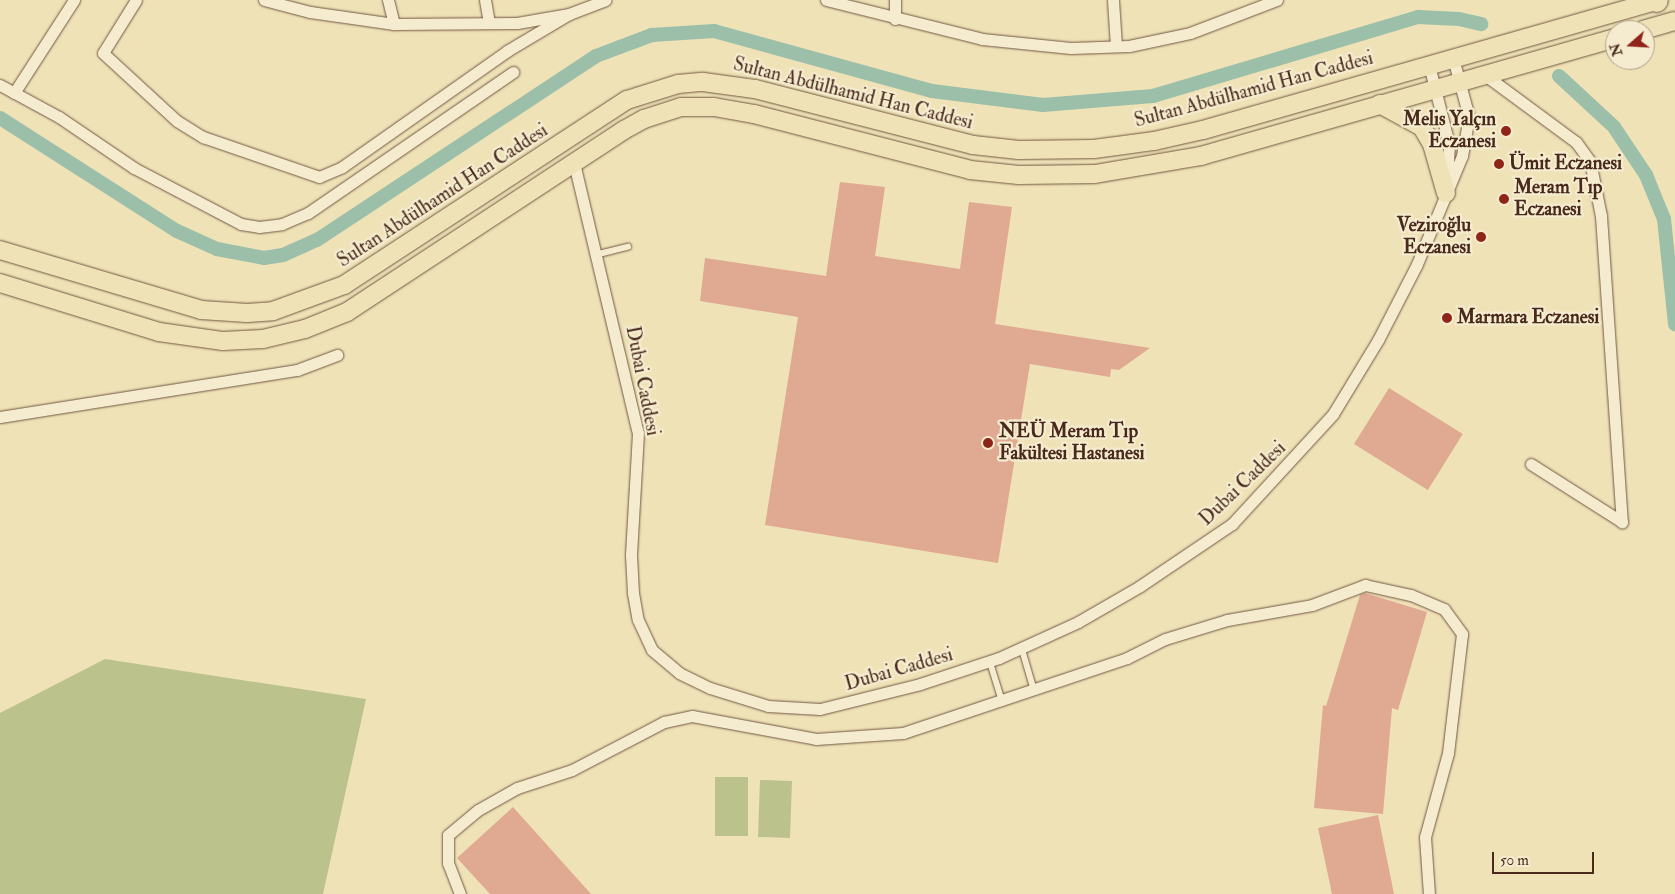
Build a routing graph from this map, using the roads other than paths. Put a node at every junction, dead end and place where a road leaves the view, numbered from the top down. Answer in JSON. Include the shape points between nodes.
{"nodes":[{"id":1,"x":74,"y":0,"type":"edge"},
{"id":2,"x":136,"y":0,"type":"edge"},
{"id":3,"x":264,"y":0,"type":"edge"},
{"id":4,"x":388,"y":0,"type":"edge"},
{"id":5,"x":485,"y":0,"type":"edge"},
{"id":6,"x":604,"y":0,"type":"edge"},
{"id":7,"x":826,"y":0,"type":"edge"},
{"id":8,"x":895,"y":0,"type":"edge"},
{"id":9,"x":1113,"y":0,"type":"edge"},
{"id":10,"x":1277,"y":0,"type":"edge"},
{"id":11,"x":1657,"y":0,"type":"edge"},
{"id":12,"x":568,"y":14,"type":"junction"},
{"id":13,"x":895,"y":19,"type":"junction"},
{"id":14,"x":1675,"y":21,"type":"edge"},
{"id":15,"x":489,"y":23,"type":"junction"},
{"id":16,"x":394,"y":24,"type":"junction"},
{"id":17,"x":1655,"y":27,"type":"edge"},
{"id":18,"x":1605,"y":41,"type":"edge"},
{"id":19,"x":1116,"y":46,"type":"junction"},
{"id":20,"x":1453,"y":58,"type":"junction"},
{"id":21,"x":1429,"y":65,"type":"junction"},
{"id":22,"x":513,"y":72,"type":"dead end"},
{"id":23,"x":1486,"y":75,"type":"junction"},
{"id":24,"x":1461,"y":82,"type":"junction"},
{"id":25,"x":0,"y":85,"type":"edge"},
{"id":26,"x":1435,"y":89,"type":"junction"},
{"id":27,"x":14,"y":93,"type":"junction"},
{"id":28,"x":1380,"y":104,"type":"junction"},
{"id":29,"x":574,"y":163,"type":"junction"},
{"id":30,"x":1446,"y":193,"type":"junction"},
{"id":31,"x":628,"y":247,"type":"dead end"},
{"id":32,"x":0,"y":250,"type":"edge"},
{"id":33,"x":595,"y":255,"type":"junction"},
{"id":34,"x":0,"y":283,"type":"edge"},
{"id":35,"x":337,"y":355,"type":"dead end"},
{"id":36,"x":0,"y":417,"type":"edge"},
{"id":37,"x":1531,"y":464,"type":"dead end"},
{"id":38,"x":1022,"y":648,"type":"junction"},
{"id":39,"x":990,"y":661,"type":"junction"},
{"id":40,"x":1034,"y":689,"type":"junction"},
{"id":41,"x":1002,"y":700,"type":"junction"},
{"id":42,"x":460,"y":894,"type":"edge"},
{"id":43,"x":1429,"y":894,"type":"edge"}],
"edges":[{"from":1,"to":27,"type":"street"},
{"from":2,"to":12,"type":"street","via":[[103,53],[177,121],[203,137],[319,177],[342,167],[507,51]]},
{"from":3,"to":16,"type":"street","via":[[310,12]]},
{"from":4,"to":16,"type":"street"},
{"from":5,"to":15,"type":"street"},
{"from":6,"to":12,"type":"street"},
{"from":7,"to":13,"type":"street"},
{"from":8,"to":13,"type":"street"},
{"from":9,"to":19,"type":"street"},
{"from":10,"to":19,"type":"street","via":[[1190,33]]},
{"from":11,"to":20,"type":"main road","name":"Sultan Abdülhamid Han Caddesi"},
{"from":12,"to":15,"type":"street","via":[[517,23]]},
{"from":13,"to":19,"type":"street","via":[[982,39],[1071,48]]},
{"from":14,"to":17,"type":"main road"},
{"from":15,"to":16,"type":"street"},
{"from":18,"to":23,"type":"main road"},
{"from":20,"to":21,"type":"main road","name":"Sultan Abdülhamid Han Caddesi"},
{"from":20,"to":24,"type":"street","name":"Dubai Caddesi"},
{"from":21,"to":26,"type":"street","name":"Dubai Caddesi"},
{"from":21,"to":32,"type":"main road","name":"Sultan Abdülhamid Han Caddesi","via":[[1180,136],[1123,146],[1056,151],[973,145],[755,89],[703,82],[678,84],[627,100],[344,285],[273,311],[201,310]]},
{"from":22,"to":27,"type":"street","via":[[308,213],[282,224],[259,227],[241,224],[151,177],[59,117]]},
{"from":23,"to":24,"type":"main road"},
{"from":23,"to":37,"type":"street","via":[[1576,142],[1590,161],[1601,216],[1622,522]]},
{"from":24,"to":26,"type":"main road"},
{"from":24,"to":30,"type":"street","name":"Dubai Caddesi","via":[[1469,117],[1462,156]]},
{"from":25,"to":27,"type":"street"},
{"from":26,"to":28,"type":"main road"},
{"from":26,"to":30,"type":"street","name":"Dubai Caddesi","via":[[1450,144]]},
{"from":28,"to":29,"type":"main road","via":[[1186,160],[1087,175],[1019,175],[970,170],[754,114],[698,106],[681,107],[644,119]]},
{"from":28,"to":30,"type":"main road","via":[[1422,127],[1432,144]]},
{"from":29,"to":33,"type":"street","name":"Dubai Caddesi"},
{"from":29,"to":34,"type":"main road","via":[[347,312],[285,334],[244,341],[180,336]]},
{"from":30,"to":38,"type":"street","name":"Dubai Caddesi","via":[[1417,264],[1378,340],[1333,414],[1291,464],[1213,540],[1094,613]]},
{"from":31,"to":33,"type":"lane"},
{"from":33,"to":39,"type":"street","name":"Dubai Caddesi","via":[[638,433],[631,555],[633,593],[638,620],[652,650],[679,673],[710,688],[768,706],[820,709],[920,684]]},
{"from":35,"to":36,"type":"street","via":[[297,370]]},
{"from":38,"to":39,"type":"street","name":"Dubai Caddesi"},
{"from":38,"to":40,"type":"lane"},
{"from":39,"to":41,"type":"lane"},
{"from":40,"to":41,"type":"street"},
{"from":40,"to":43,"type":"street","via":[[1127,658],[1165,639],[1228,620],[1312,605],[1365,585],[1411,595],[1444,609],[1462,634],[1448,753],[1425,837]]},
{"from":41,"to":42,"type":"street","via":[[903,733],[869,737],[816,739],[692,716],[664,722],[572,770],[517,788],[478,810],[448,835],[448,863]]}]}
